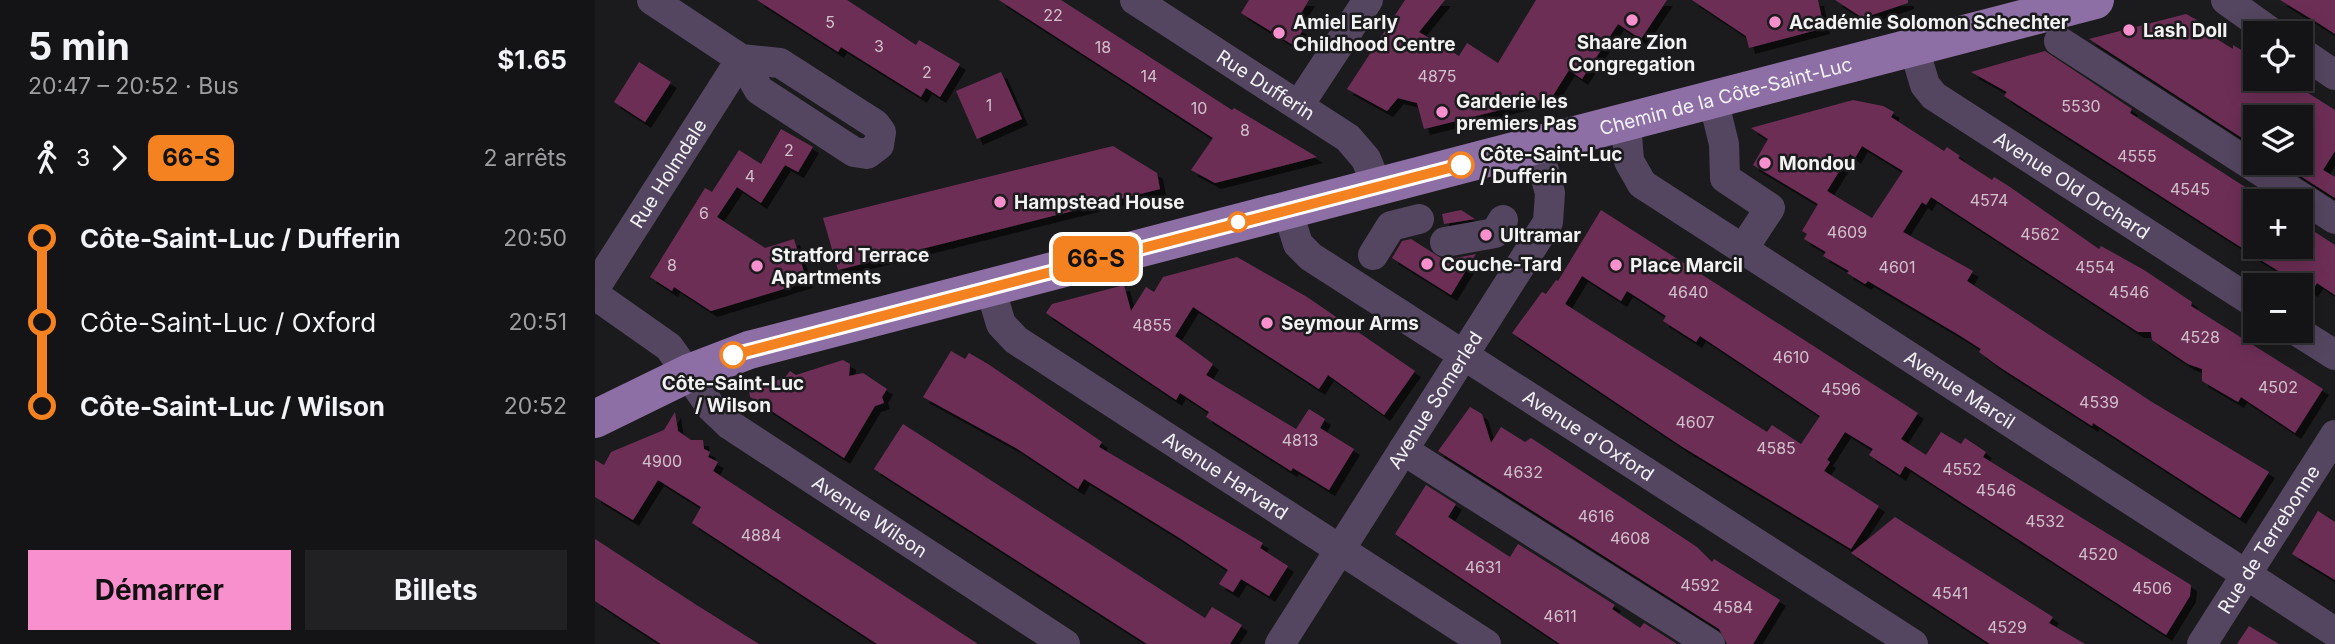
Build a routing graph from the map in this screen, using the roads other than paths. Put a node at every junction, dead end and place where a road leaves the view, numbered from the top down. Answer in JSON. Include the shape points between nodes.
{"nodes":[{"id":1,"x":652,"y":0,"type":"edge"},
{"id":2,"x":1135,"y":0,"type":"edge"},
{"id":3,"x":1368,"y":0,"type":"edge"},
{"id":4,"x":2226,"y":0,"type":"edge"},
{"id":5,"x":2071,"y":12,"type":"edge"},
{"id":6,"x":2255,"y":21,"type":"edge"},
{"id":7,"x":1914,"y":48,"type":"junction"},
{"id":8,"x":2313,"y":60,"type":"edge"},
{"id":9,"x":2335,"y":75,"type":"edge"},
{"id":10,"x":1713,"y":99,"type":"junction"},
{"id":11,"x":1299,"y":105,"type":"junction"},
{"id":12,"x":1626,"y":122,"type":"junction"},
{"id":13,"x":1537,"y":145,"type":"junction"},
{"id":14,"x":1377,"y":186,"type":"junction"},
{"id":15,"x":1287,"y":209,"type":"junction"},
{"id":16,"x":1419,"y":219,"type":"dead end"},
{"id":17,"x":2335,"y":219,"type":"edge"},
{"id":18,"x":1503,"y":220,"type":"dead end"},
{"id":19,"x":1445,"y":242,"type":"dead end"},
{"id":20,"x":1743,"y":250,"type":"junction"},
{"id":21,"x":1373,"y":256,"type":"dead end"},
{"id":22,"x":990,"y":287,"type":"junction"},
{"id":23,"x":595,"y":288,"type":"edge"},
{"id":24,"x":595,"y":295,"type":"edge"},
{"id":25,"x":2243,"y":296,"type":"edge"},
{"id":26,"x":2313,"y":341,"type":"edge"},
{"id":27,"x":1464,"y":354,"type":"junction"},
{"id":28,"x":2335,"y":355,"type":"edge"},
{"id":29,"x":689,"y":373,"type":"junction"},
{"id":30,"x":595,"y":419,"type":"edge"},
{"id":31,"x":2335,"y":435,"type":"edge"},
{"id":32,"x":1403,"y":450,"type":"junction"},
{"id":33,"x":1340,"y":551,"type":"junction"},
{"id":34,"x":2246,"y":575,"type":"junction"},
{"id":35,"x":2335,"y":632,"type":"edge"},
{"id":36,"x":1065,"y":644,"type":"edge"},
{"id":37,"x":1280,"y":644,"type":"edge"},
{"id":38,"x":1486,"y":644,"type":"edge"},
{"id":39,"x":1710,"y":644,"type":"edge"},
{"id":40,"x":1913,"y":644,"type":"edge"},
{"id":41,"x":2202,"y":644,"type":"edge"}],
"edges":[{"from":1,"to":23,"type":"street","name":"Rue Holmdale","via":[[741,59]]},
{"from":2,"to":11,"type":"street","name":"Rue Dufferin"},
{"from":3,"to":11,"type":"street"},
{"from":4,"to":6,"type":"street"},
{"from":5,"to":7,"type":"main road","name":"Chemin de la Côte-Saint-Luc"},
{"from":5,"to":17,"type":"street"},
{"from":7,"to":10,"type":"main road","name":"Chemin de la Côte-Saint-Luc"},
{"from":7,"to":25,"type":"street","name":"Avenue Old Orchard","via":[[1924,85],[1934,96]]},
{"from":8,"to":9,"type":"street"},
{"from":10,"to":12,"type":"main road","name":"Chemin de la Côte-Saint-Luc"},
{"from":10,"to":20,"type":"street","via":[[1724,144],[1725,178],[1770,208]]},
{"from":11,"to":14,"type":"street","name":"Rue Dufferin","via":[[1356,145]]},
{"from":12,"to":13,"type":"main road","name":"Chemin de la Côte-Saint-Luc"},
{"from":12,"to":20,"type":"street","name":"Avenue Marcil","via":[[1629,161],[1642,184]]},
{"from":13,"to":14,"type":"main road","name":"Chemin de la Côte-Saint-Luc"},
{"from":13,"to":27,"type":"street","name":"Avenue Somerled","via":[[1550,193],[1550,216]]},
{"from":14,"to":15,"type":"main road","name":"Chemin de la Côte-Saint-Luc"},
{"from":15,"to":22,"type":"main road","name":"Chemin de la Côte-Saint-Luc"},
{"from":15,"to":27,"type":"street","name":"Avenue d'Oxford","via":[[1304,251]]},
{"from":16,"to":21,"type":"street","via":[[1391,226]]},
{"from":18,"to":19,"type":"street","via":[[1495,233]]},
{"from":20,"to":34,"type":"street","name":"Avenue Marcil"},
{"from":22,"to":29,"type":"main road","name":"Chemin de la Côte-Saint-Luc","via":[[749,350]]},
{"from":22,"to":33,"type":"street","name":"Avenue Harvard","via":[[1001,324],[1016,340]]},
{"from":24,"to":29,"type":"street","name":"Avenue Wilson","via":[[664,342]]},
{"from":26,"to":28,"type":"street"},
{"from":27,"to":32,"type":"street","name":"Avenue Somerled"},
{"from":27,"to":40,"type":"street","name":"Avenue d'Oxford"},
{"from":29,"to":30,"type":"main road","name":"Chemin de la Côte-Saint-Luc"},
{"from":29,"to":36,"type":"street","name":"Avenue Wilson","via":[[711,407],[737,429]]},
{"from":31,"to":34,"type":"street","name":"Rue de Terrebonne"},
{"from":32,"to":33,"type":"street","name":"Avenue Somerled"},
{"from":32,"to":39,"type":"street"},
{"from":33,"to":37,"type":"street","name":"Avenue Somerled"},
{"from":33,"to":38,"type":"street","name":"Avenue Harvard"},
{"from":34,"to":35,"type":"street","name":"Avenue Marcil"},
{"from":34,"to":41,"type":"street","name":"Rue de Terrebonne"}]}
